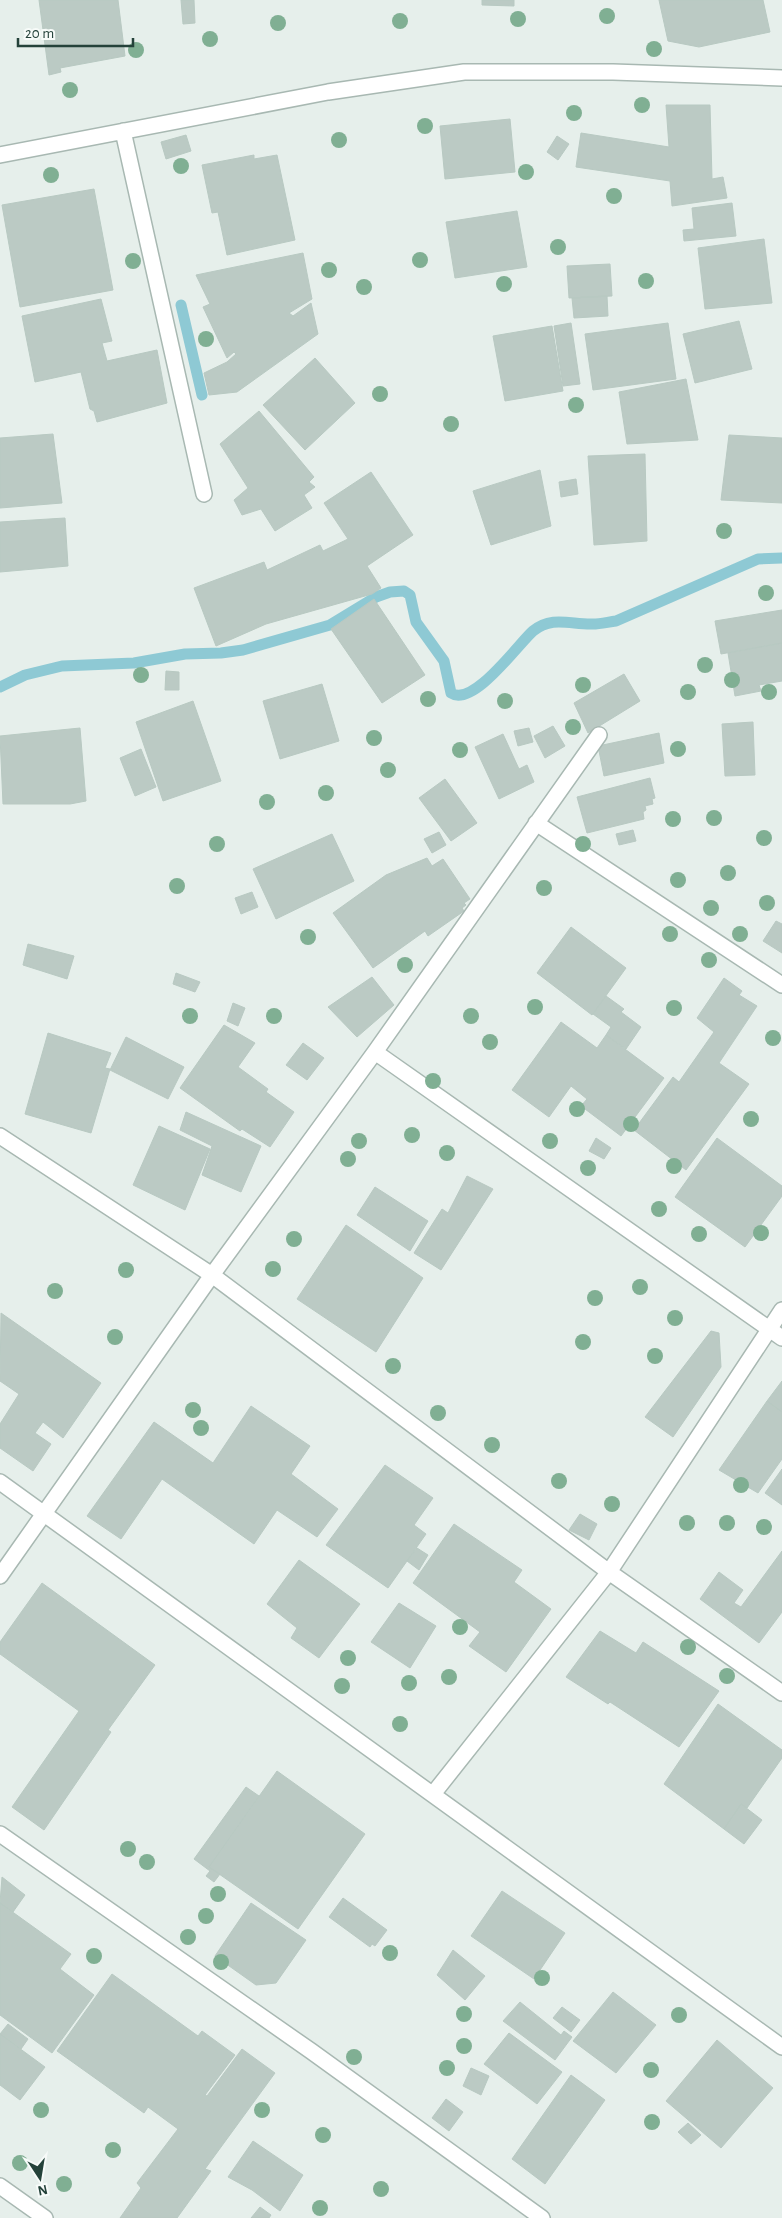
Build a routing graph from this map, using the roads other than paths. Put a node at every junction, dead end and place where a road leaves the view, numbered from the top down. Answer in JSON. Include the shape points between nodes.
{"nodes":[{"id":1,"x":782,"y":78,"type":"edge"},
{"id":2,"x":123,"y":131,"type":"junction"},
{"id":3,"x":0,"y":155,"type":"edge"},
{"id":4,"x":204,"y":494,"type":"dead end"},
{"id":5,"x":599,"y":735,"type":"dead end"},
{"id":6,"x":536,"y":823,"type":"junction"},
{"id":7,"x":782,"y":985,"type":"edge"},
{"id":8,"x":375,"y":1052,"type":"junction"},
{"id":9,"x":0,"y":1136,"type":"edge"},
{"id":10,"x":212,"y":1275,"type":"junction"},
{"id":11,"x":782,"y":1310,"type":"edge"},
{"id":12,"x":768,"y":1329,"type":"junction"},
{"id":13,"x":782,"y":1338,"type":"edge"},
{"id":14,"x":0,"y":1482,"type":"edge"},
{"id":15,"x":44,"y":1515,"type":"junction"},
{"id":16,"x":609,"y":1572,"type":"junction"},
{"id":17,"x":0,"y":1576,"type":"edge"},
{"id":18,"x":782,"y":1693,"type":"edge"},
{"id":19,"x":433,"y":1794,"type":"junction"},
{"id":20,"x":0,"y":1834,"type":"edge"},
{"id":21,"x":782,"y":2048,"type":"edge"},
{"id":22,"x":0,"y":2186,"type":"edge"},
{"id":23,"x":46,"y":2218,"type":"edge"},
{"id":24,"x":542,"y":2218,"type":"edge"}],
"edges":[{"from":1,"to":2,"type":"street","via":[[612,72],[464,72],[328,92]]},
{"from":2,"to":3,"type":"street"},
{"from":2,"to":4,"type":"street"},
{"from":5,"to":6,"type":"street"},
{"from":6,"to":7,"type":"street"},
{"from":6,"to":8,"type":"street"},
{"from":8,"to":10,"type":"street"},
{"from":8,"to":12,"type":"street"},
{"from":9,"to":10,"type":"street"},
{"from":10,"to":15,"type":"street"},
{"from":10,"to":16,"type":"street"},
{"from":11,"to":12,"type":"street"},
{"from":12,"to":13,"type":"street"},
{"from":12,"to":16,"type":"street"},
{"from":14,"to":15,"type":"street"},
{"from":15,"to":17,"type":"street"},
{"from":15,"to":19,"type":"street"},
{"from":16,"to":18,"type":"street"},
{"from":16,"to":19,"type":"street"},
{"from":19,"to":21,"type":"street"},
{"from":20,"to":24,"type":"street","via":[[311,2051]]},
{"from":22,"to":23,"type":"street"}]}
